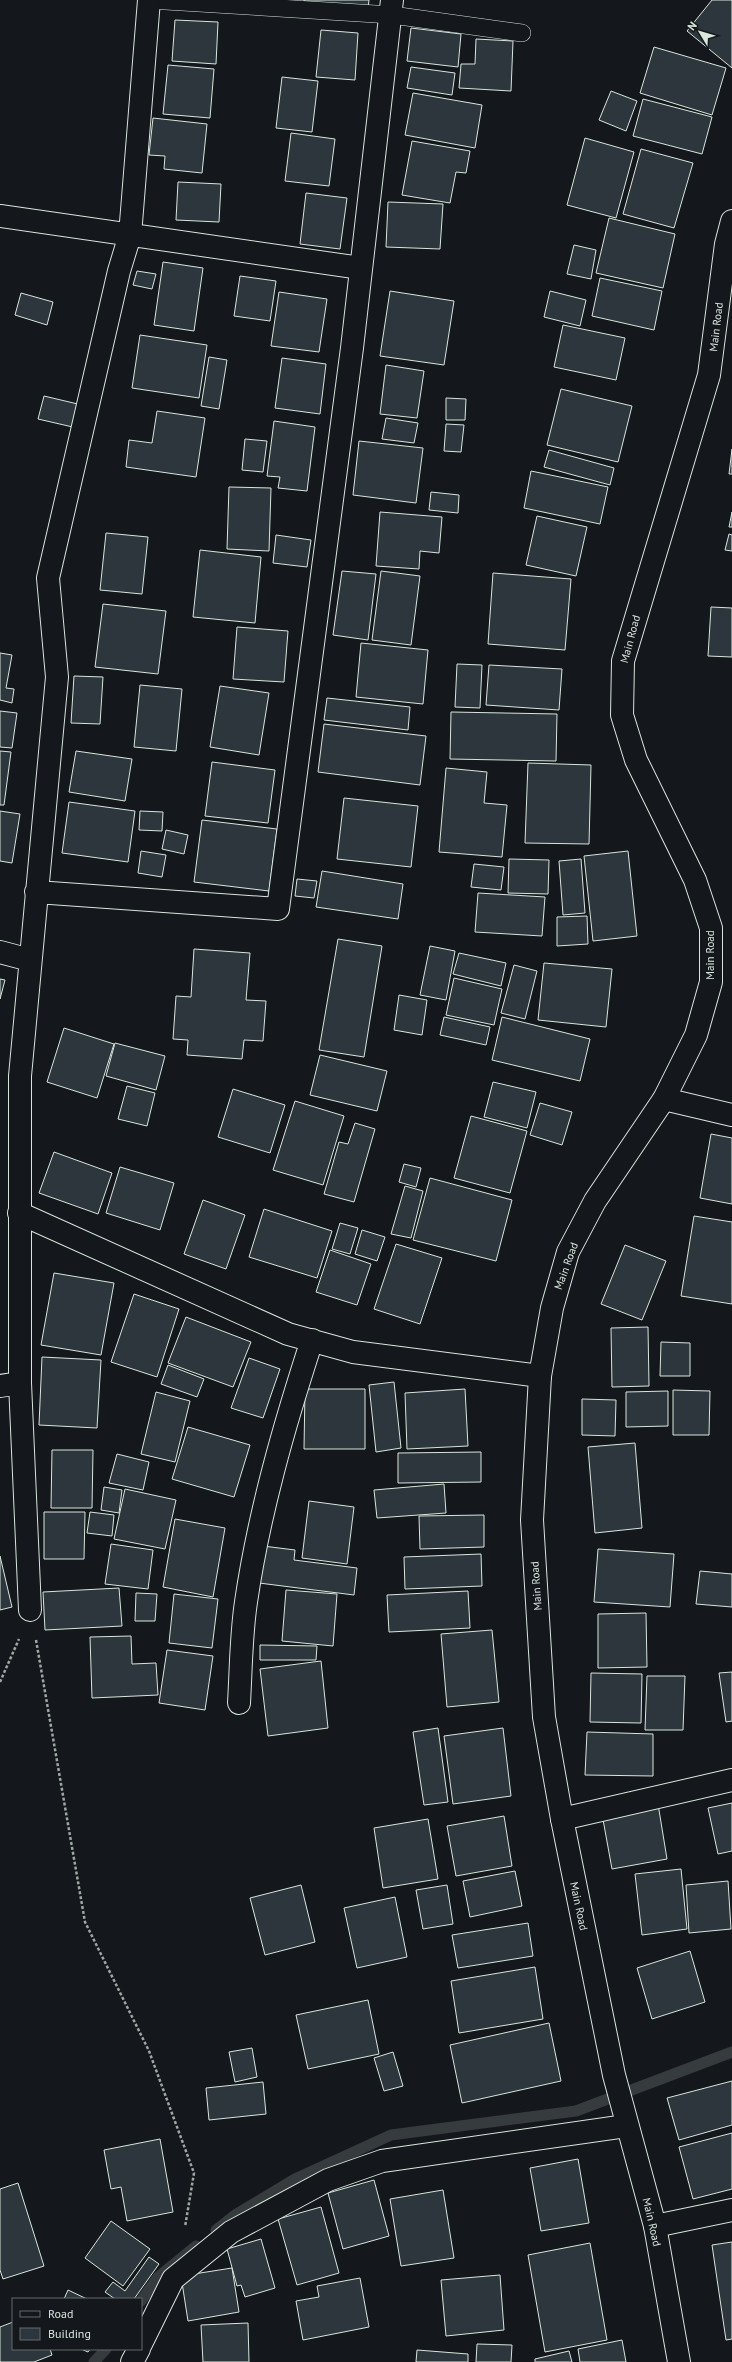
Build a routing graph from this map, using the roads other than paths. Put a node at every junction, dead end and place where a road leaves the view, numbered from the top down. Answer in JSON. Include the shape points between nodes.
{"nodes":[{"id":1,"x":149,"y":0,"type":"edge"},
{"id":2,"x":392,"y":8,"type":"edge"},
{"id":3,"x":522,"y":33,"type":"dead end"},
{"id":4,"x":0,"y":216,"type":"edge"},
{"id":5,"x":732,"y":221,"type":"edge"},
{"id":6,"x":130,"y":235,"type":"junction"},
{"id":7,"x":361,"y":268,"type":"junction"},
{"id":8,"x":36,"y":892,"type":"junction"},
{"id":9,"x":0,"y":952,"type":"edge"},
{"id":10,"x":30,"y":960,"type":"junction"},
{"id":11,"x":664,"y":1100,"type":"junction"},
{"id":12,"x":732,"y":1115,"type":"edge"},
{"id":13,"x":19,"y":1213,"type":"junction"},
{"id":14,"x":312,"y":1340,"type":"junction"},
{"id":15,"x":540,"y":1376,"type":"junction"},
{"id":16,"x":10,"y":1384,"type":"edge"},
{"id":17,"x":30,"y":1610,"type":"road end"},
{"id":18,"x":239,"y":1702,"type":"dead end"},
{"id":19,"x":732,"y":1780,"type":"edge"},
{"id":20,"x":562,"y":1819,"type":"junction"},
{"id":21,"x":626,"y":2126,"type":"junction"},
{"id":22,"x":732,"y":2210,"type":"edge"},
{"id":23,"x":655,"y":2226,"type":"junction"},
{"id":24,"x":142,"y":2342,"type":"edge"},
{"id":25,"x":138,"y":2350,"type":"edge"},
{"id":26,"x":132,"y":2362,"type":"edge"},
{"id":27,"x":679,"y":2362,"type":"edge"}],
"edges":[{"from":1,"to":2,"type":"lane"},
{"from":1,"to":6,"type":"street"},
{"from":2,"to":3,"type":"lane"},
{"from":2,"to":7,"type":"street"},
{"from":4,"to":6,"type":"street"},
{"from":5,"to":11,"type":"street","name":"Main Road","via":[[726,244],[710,375],[623,661],[622,715],[636,760],[695,880],[711,928],[710,982],[696,1035]]},
{"from":6,"to":7,"type":"street"},
{"from":6,"to":8,"type":"street","via":[[119,271],[48,578],[56,677]]},
{"from":7,"to":8,"type":"street","via":[[278,909]]},
{"from":8,"to":10,"type":"street"},
{"from":9,"to":10,"type":"street"},
{"from":10,"to":13,"type":"street","via":[[20,1076]]},
{"from":11,"to":12,"type":"street"},
{"from":11,"to":15,"type":"street","name":"Main Road","via":[[595,1201],[568,1252],[552,1308]]},
{"from":13,"to":14,"type":"street","via":[[288,1334]]},
{"from":13,"to":16,"type":"street"},
{"from":14,"to":15,"type":"street","via":[[353,1352]]},
{"from":14,"to":18,"type":"street","via":[[284,1428],[264,1510],[246,1603]]},
{"from":15,"to":20,"type":"street","name":"Main Road","via":[[532,1520],[544,1717]]},
{"from":16,"to":17,"type":"street"},
{"from":19,"to":20,"type":"street"},
{"from":20,"to":21,"type":"street","name":"Main Road"},
{"from":21,"to":23,"type":"street","name":"Main Road"},
{"from":21,"to":24,"type":"street","via":[[382,2161],[328,2180],[231,2232],[173,2279]]},
{"from":22,"to":23,"type":"street"},
{"from":23,"to":27,"type":"street","name":"Main Road"},
{"from":25,"to":26,"type":"street"}]}
